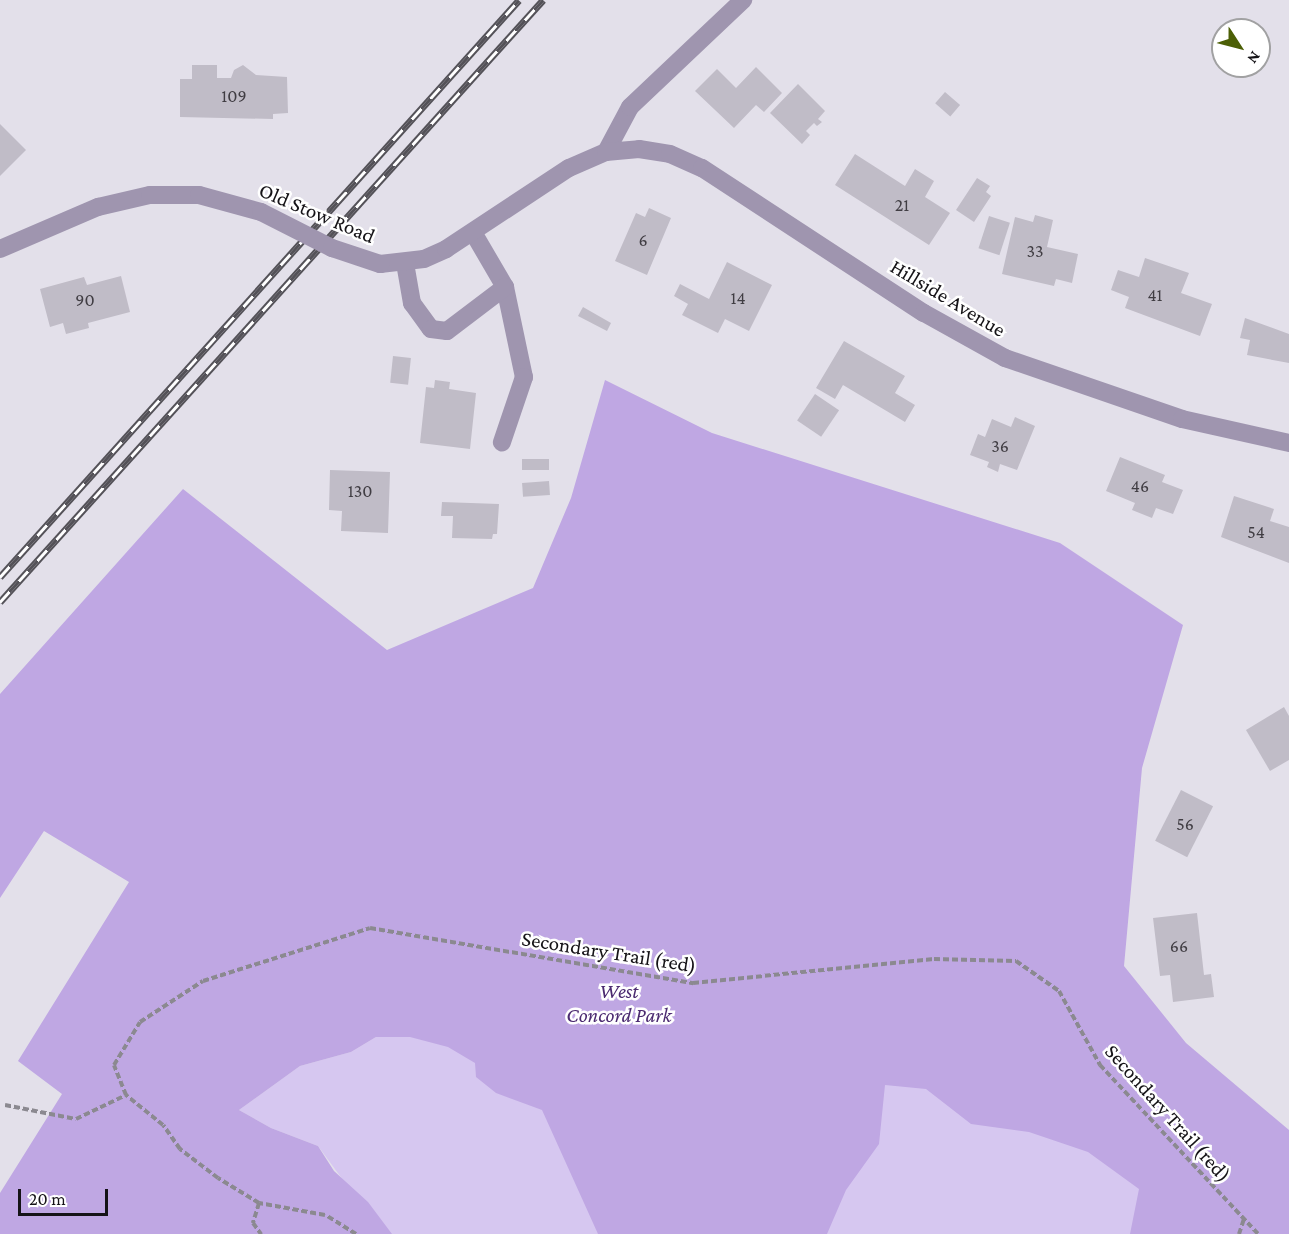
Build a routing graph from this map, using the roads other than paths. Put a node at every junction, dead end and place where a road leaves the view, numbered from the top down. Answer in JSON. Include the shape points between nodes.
{"nodes":[{"id":1,"x":743,"y":0,"type":"edge"},
{"id":2,"x":606,"y":153,"type":"junction"},
{"id":3,"x":474,"y":234,"type":"junction"},
{"id":4,"x":0,"y":249,"type":"edge"},
{"id":5,"x":405,"y":263,"type":"junction"},
{"id":6,"x":505,"y":287,"type":"junction"},
{"id":7,"x":502,"y":442,"type":"dead end"},
{"id":8,"x":1289,"y":443,"type":"edge"}],
"edges":[{"from":1,"to":2,"type":"street","via":[[630,107]]},
{"from":2,"to":3,"type":"street","name":"Old Stow Road","via":[[569,168]]},
{"from":2,"to":8,"type":"street","name":"Hillside Avenue","via":[[639,149],[670,154],[702,168],[924,313],[1005,358],[1182,419]]},
{"from":3,"to":5,"type":"street","name":"Old Stow Road","via":[[424,259]]},
{"from":3,"to":6,"type":"street"},
{"from":4,"to":5,"type":"street","name":"Old Stow Road","bridge":true,"via":[[98,207],[150,195],[199,195],[261,212],[332,248],[380,264]]},
{"from":5,"to":6,"type":"street","via":[[412,303],[431,328],[447,331]]},
{"from":6,"to":7,"type":"street","via":[[524,377]]}]}
